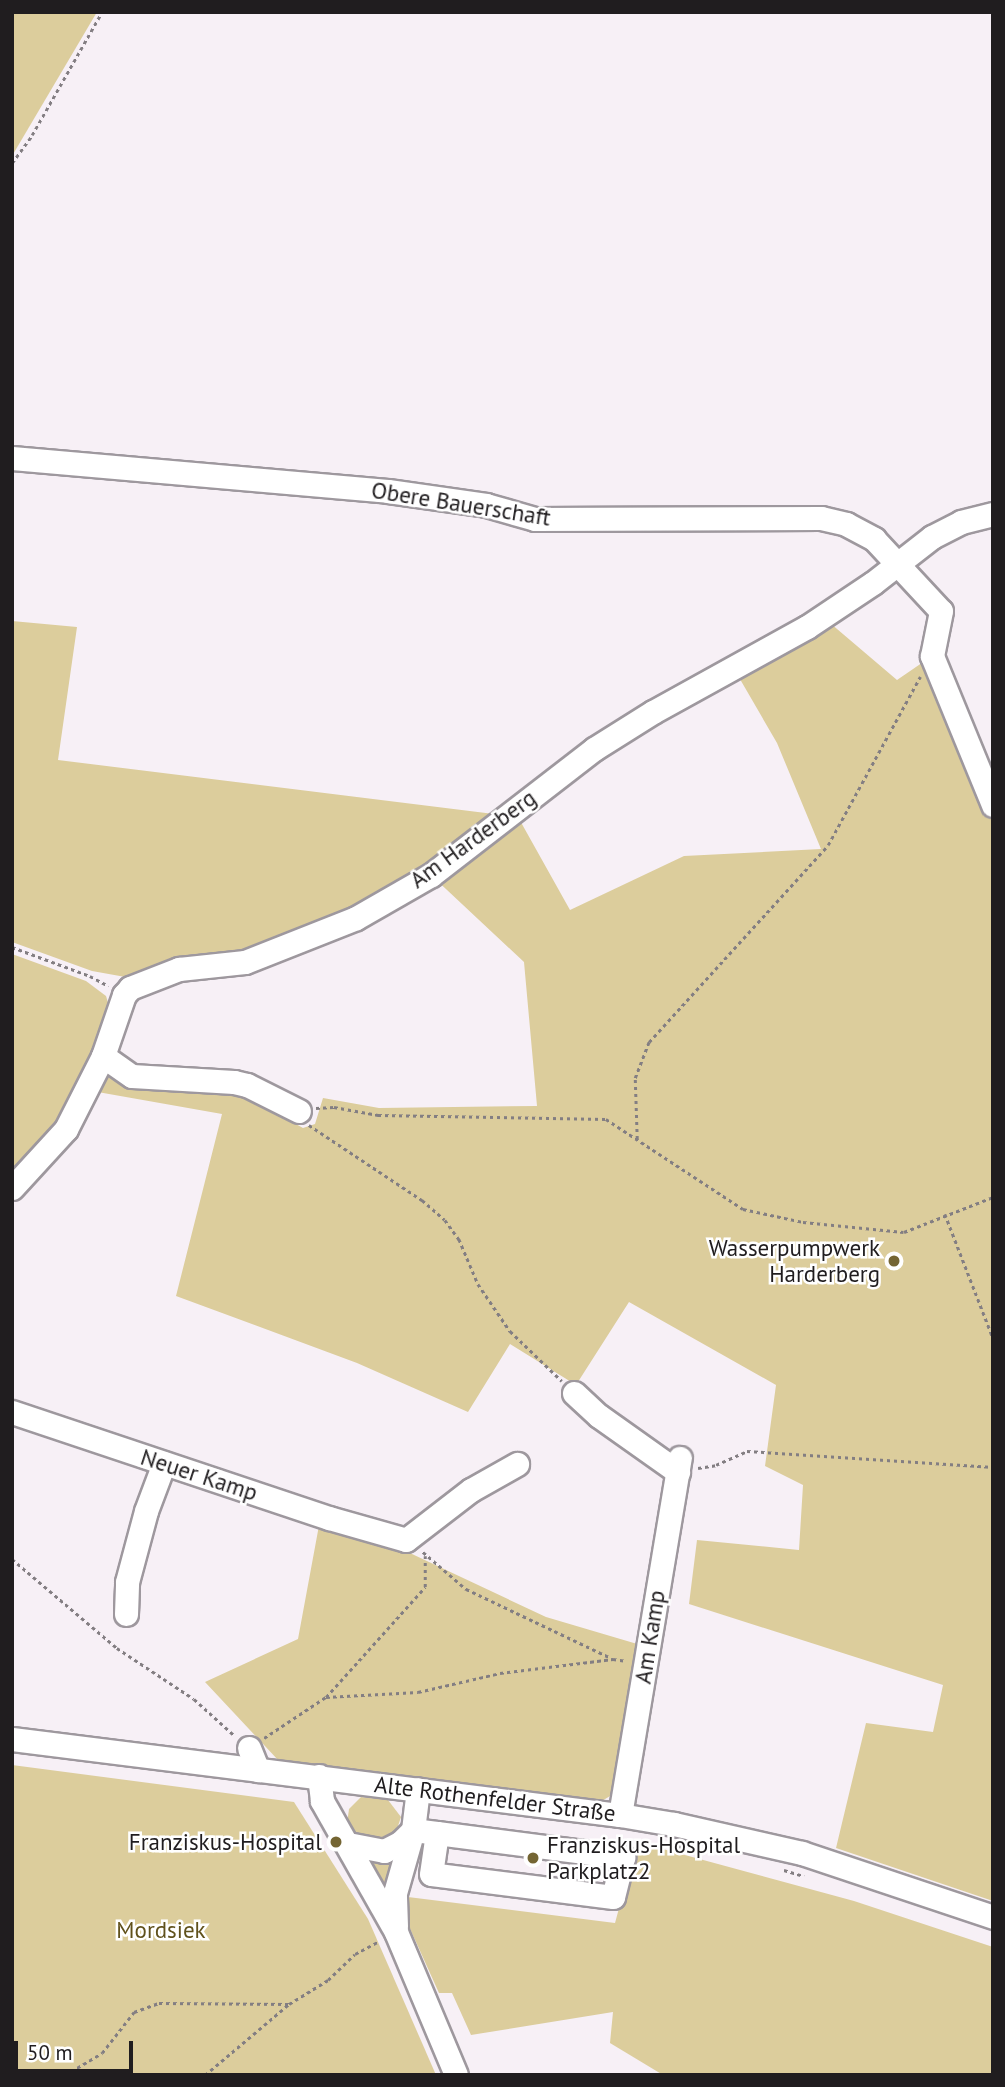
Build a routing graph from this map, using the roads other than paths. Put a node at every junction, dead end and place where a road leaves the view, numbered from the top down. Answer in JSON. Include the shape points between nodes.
{"nodes":[{"id":1,"x":12,"y":458,"type":"edge"},
{"id":2,"x":993,"y":514,"type":"edge"},
{"id":3,"x":895,"y":563,"type":"junction"},
{"id":4,"x":993,"y":805,"type":"edge"},
{"id":5,"x":103,"y":1056,"type":"junction"},
{"id":6,"x":299,"y":1111,"type":"road end"},
{"id":7,"x":12,"y":1188,"type":"edge"},
{"id":8,"x":574,"y":1393,"type":"road end"},
{"id":9,"x":12,"y":1412,"type":"edge"},
{"id":10,"x":164,"y":1463,"type":"junction"},
{"id":11,"x":517,"y":1464,"type":"dead end"},
{"id":12,"x":126,"y":1614,"type":"dead end"},
{"id":13,"x":12,"y":1739,"type":"edge"},
{"id":14,"x":249,"y":1748,"type":"road end"},
{"id":15,"x":258,"y":1770,"type":"junction"},
{"id":16,"x":319,"y":1776,"type":"junction"},
{"id":17,"x":418,"y":1789,"type":"junction"},
{"id":18,"x":620,"y":1815,"type":"junction"},
{"id":19,"x":413,"y":1829,"type":"junction"},
{"id":20,"x":437,"y":1832,"type":"junction"},
{"id":21,"x":348,"y":1844,"type":"junction"},
{"id":22,"x":993,"y":1917,"type":"edge"},
{"id":23,"x":396,"y":1933,"type":"junction"},
{"id":24,"x":456,"y":2075,"type":"edge"}],
"edges":[{"from":1,"to":3,"type":"street","name":"Obere Bauerschaft","via":[[388,491],[486,505],[535,519],[821,518],[846,524],[874,539]]},
{"from":2,"to":3,"type":"street","name":"Am Harderberg","via":[[951,527]]},
{"from":3,"to":4,"type":"street","name":"Obere Bauerschaft","via":[[941,611],[932,656]]},
{"from":3,"to":5,"type":"street","name":"Am Harderberg","via":[[807,627],[594,749],[431,874],[356,918],[245,962],[179,969],[139,982],[124,995]]},
{"from":5,"to":6,"type":"street","via":[[132,1076],[234,1082]]},
{"from":5,"to":7,"type":"street","via":[[66,1129]]},
{"from":8,"to":18,"type":"street","name":"Am Kamp","via":[[599,1416],[679,1465]]},
{"from":9,"to":10,"type":"street","name":"Neuer Kamp"},
{"from":10,"to":11,"type":"street","name":"Neuer Kamp","via":[[397,1536]]},
{"from":10,"to":12,"type":"street","via":[[127,1581]]},
{"from":13,"to":15,"type":"street","name":"Alte Rothenfelder Straße"},
{"from":14,"to":15,"type":"street"},
{"from":15,"to":16,"type":"street","name":"Alte Rothenfelder Straße"},
{"from":16,"to":17,"type":"street","name":"Alte Rothenfelder Straße"},
{"from":16,"to":21,"type":"street","name":"Alte Rothenfelder Straße","via":[[322,1801]]},
{"from":17,"to":18,"type":"street","name":"Alte Rothenfelder Straße"},
{"from":17,"to":19,"type":"street","name":"Alte Rothenfelder Straße"},
{"from":18,"to":22,"type":"street","name":"Alte Rothenfelder Straße","via":[[802,1853]]},
{"from":19,"to":20,"type":"street"},
{"from":19,"to":21,"type":"street","via":[[384,1851]]},
{"from":19,"to":23,"type":"street","name":"Alte Rothenfelder Straße","via":[[395,1894]]},
{"from":20,"to":20,"type":"street","via":[[610,1856],[623,1857],[613,1896],[431,1874]]},
{"from":21,"to":23,"type":"street","name":"Alte Rothenfelder Straße"},
{"from":23,"to":24,"type":"street","name":"Alte Rothenfelder Straße"}]}
